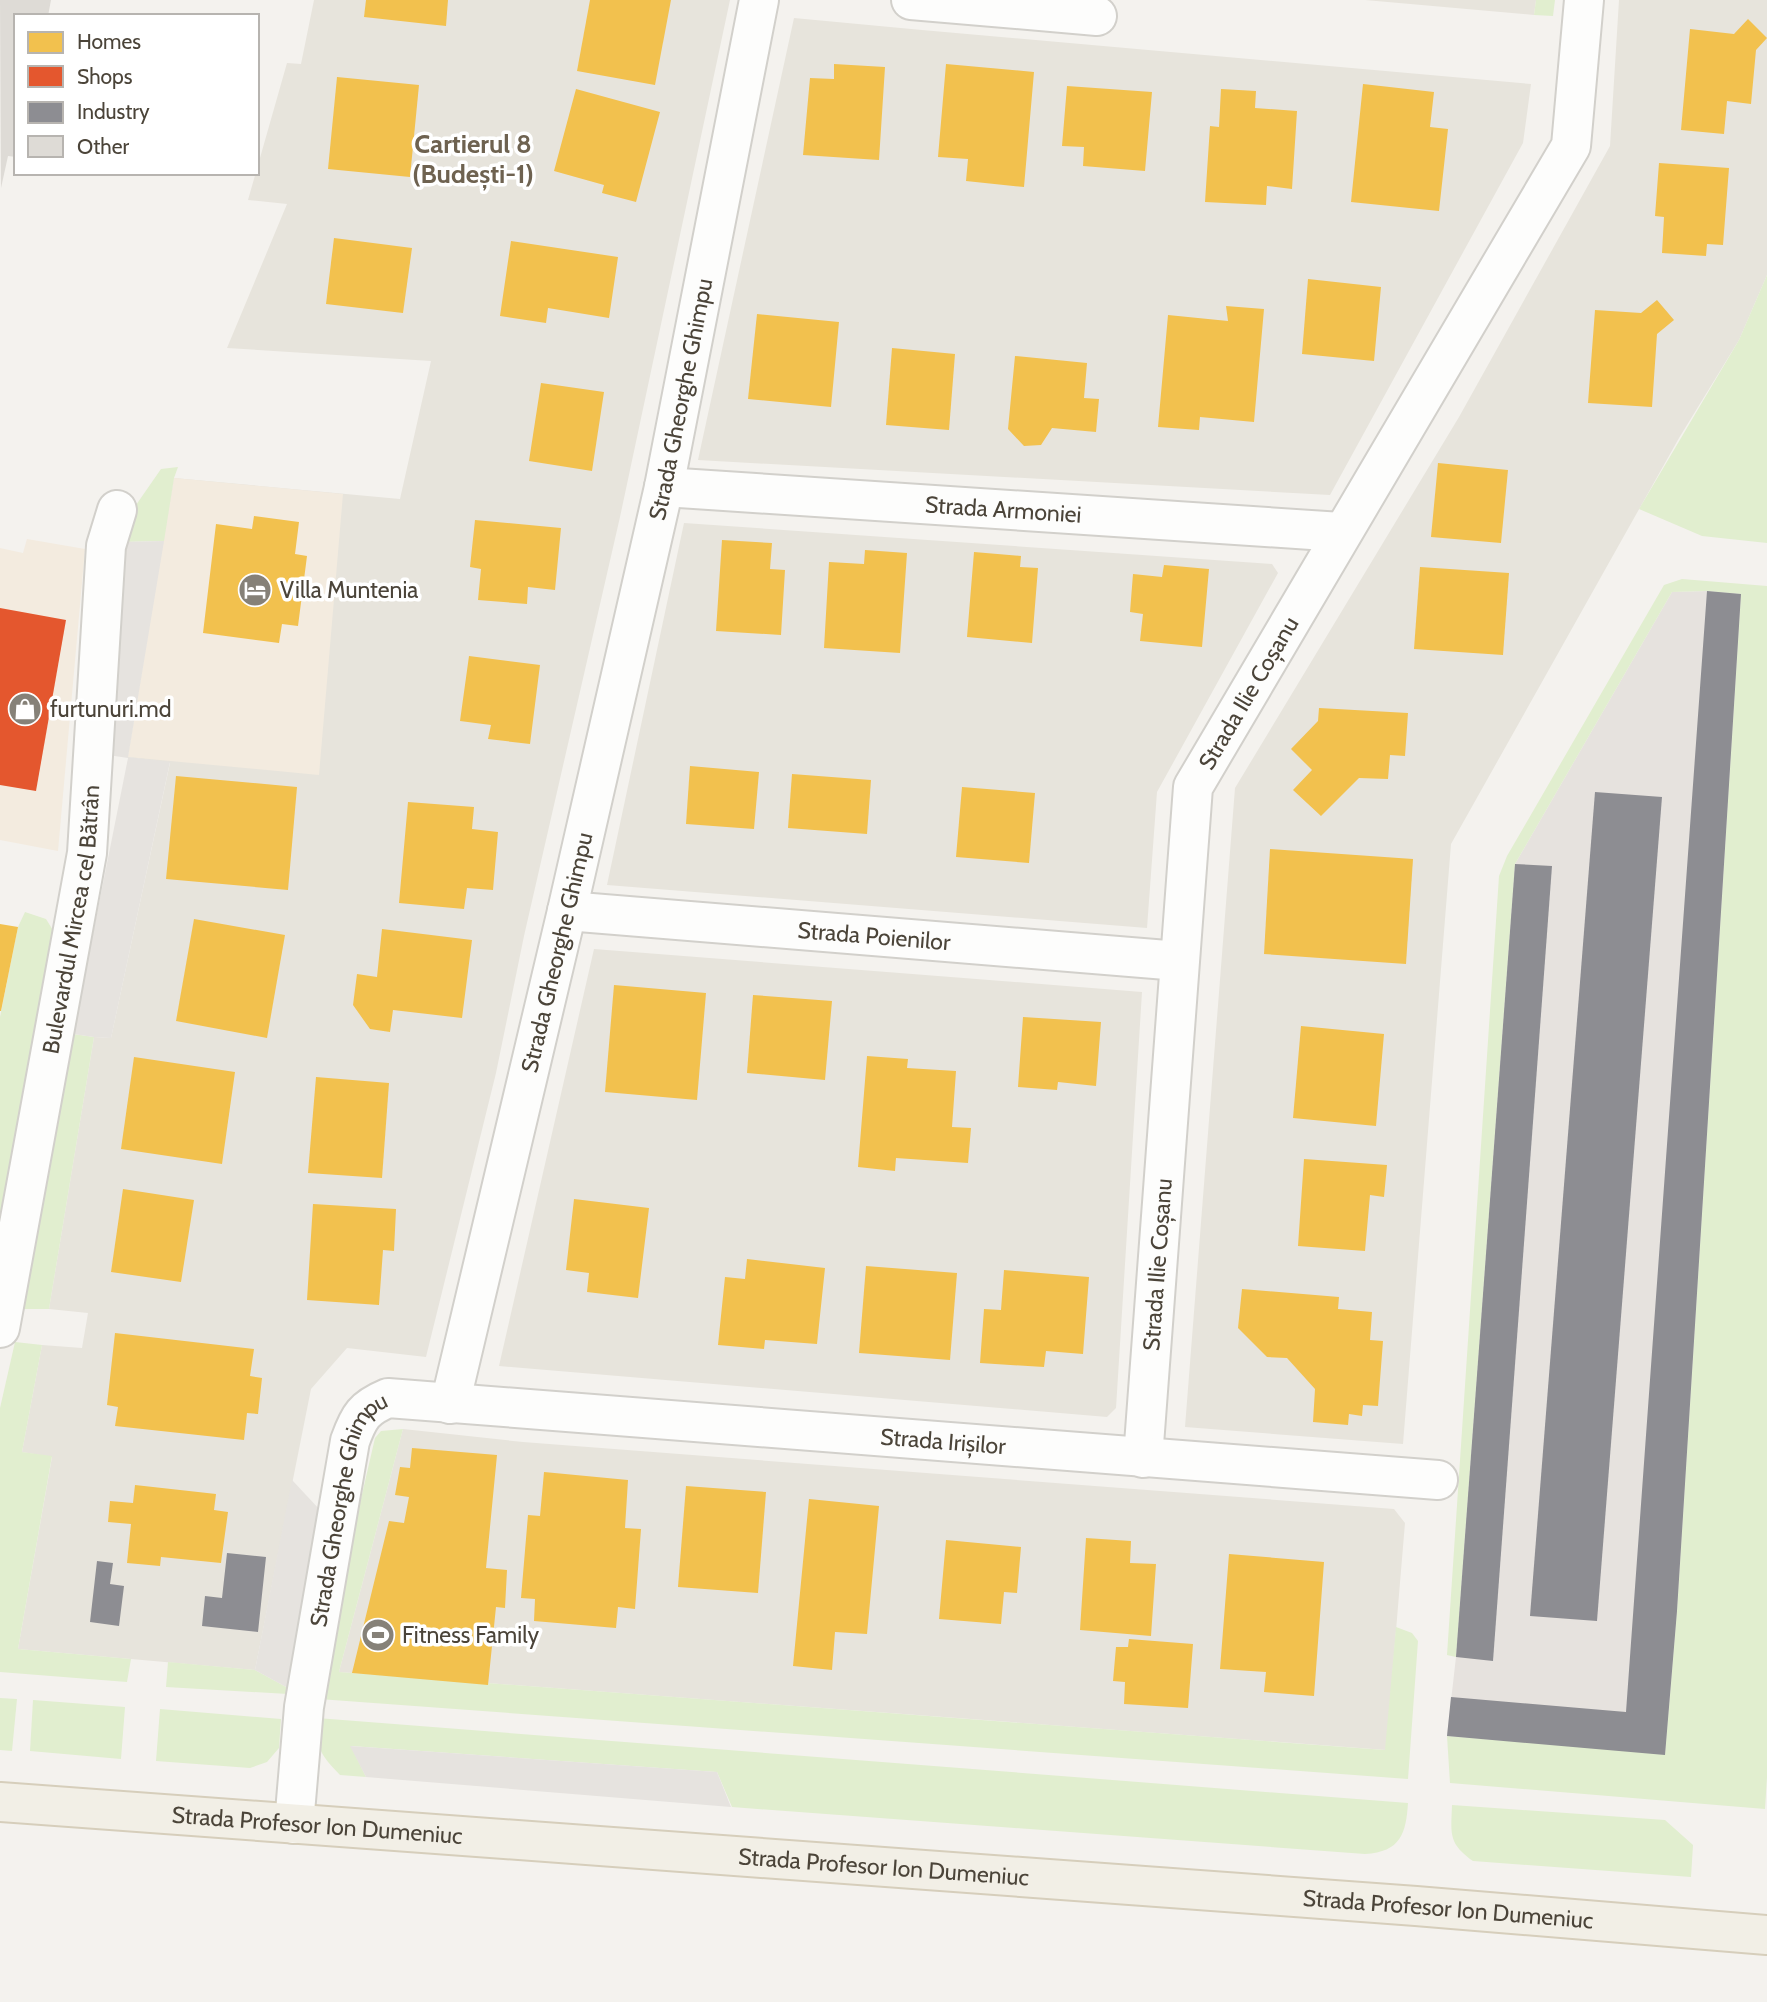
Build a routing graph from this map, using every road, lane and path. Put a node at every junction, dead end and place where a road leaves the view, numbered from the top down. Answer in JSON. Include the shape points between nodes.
{"nodes":[{"id":1,"x":759,"y":0,"type":"edge"},
{"id":2,"x":911,"y":0,"type":"edge"},
{"id":3,"x":1584,"y":0,"type":"edge"},
{"id":4,"x":1097,"y":16,"type":"dead end"},
{"id":5,"x":664,"y":487,"type":"junction"},
{"id":6,"x":117,"y":510,"type":"dead end"},
{"id":7,"x":1341,"y":532,"type":"junction"},
{"id":8,"x":568,"y":911,"type":"junction"},
{"id":9,"x":1179,"y":961,"type":"junction"},
{"id":10,"x":0,"y":1328,"type":"edge"},
{"id":11,"x":450,"y":1404,"type":"junction"},
{"id":12,"x":1143,"y":1458,"type":"junction"},
{"id":13,"x":1438,"y":1480,"type":"dead end"},
{"id":14,"x":0,"y":1802,"type":"edge"},
{"id":15,"x":294,"y":1824,"type":"junction"},
{"id":16,"x":1767,"y":1935,"type":"edge"}],
"edges":[{"from":1,"to":5,"type":"street","name":"Strada Gheorghe Ghimpu"},
{"from":2,"to":4,"type":"street"},
{"from":3,"to":7,"type":"street","name":"Strada Ilie Coșanu","via":[[1571,146]]},
{"from":5,"to":7,"type":"street","name":"Strada Armoniei"},
{"from":5,"to":8,"type":"street","name":"Strada Gheorghe Ghimpu"},
{"from":6,"to":10,"type":"street","name":"Bulevardul Mircea cel Bătrân","via":[[106,546],[87,853]]},
{"from":7,"to":9,"type":"street","name":"Strada Ilie Coșanu","via":[[1193,787]]},
{"from":8,"to":9,"type":"street","name":"Strada Poienilor"},
{"from":8,"to":11,"type":"street","name":"Strada Gheorghe Ghimpu"},
{"from":9,"to":12,"type":"street","name":"Strada Ilie Coșanu"},
{"from":11,"to":12,"type":"street","name":"Strada Irișilor"},
{"from":11,"to":15,"type":"street","name":"Strada Gheorghe Ghimpu","via":[[388,1398],[370,1406],[357,1422],[304,1707]]},
{"from":12,"to":13,"type":"street","name":"Strada Irișilor"},
{"from":14,"to":15,"type":"main road","name":"Strada Profesor Ion Dumeniuc"},
{"from":15,"to":16,"type":"main road","name":"Strada Profesor Ion Dumeniuc"}]}
